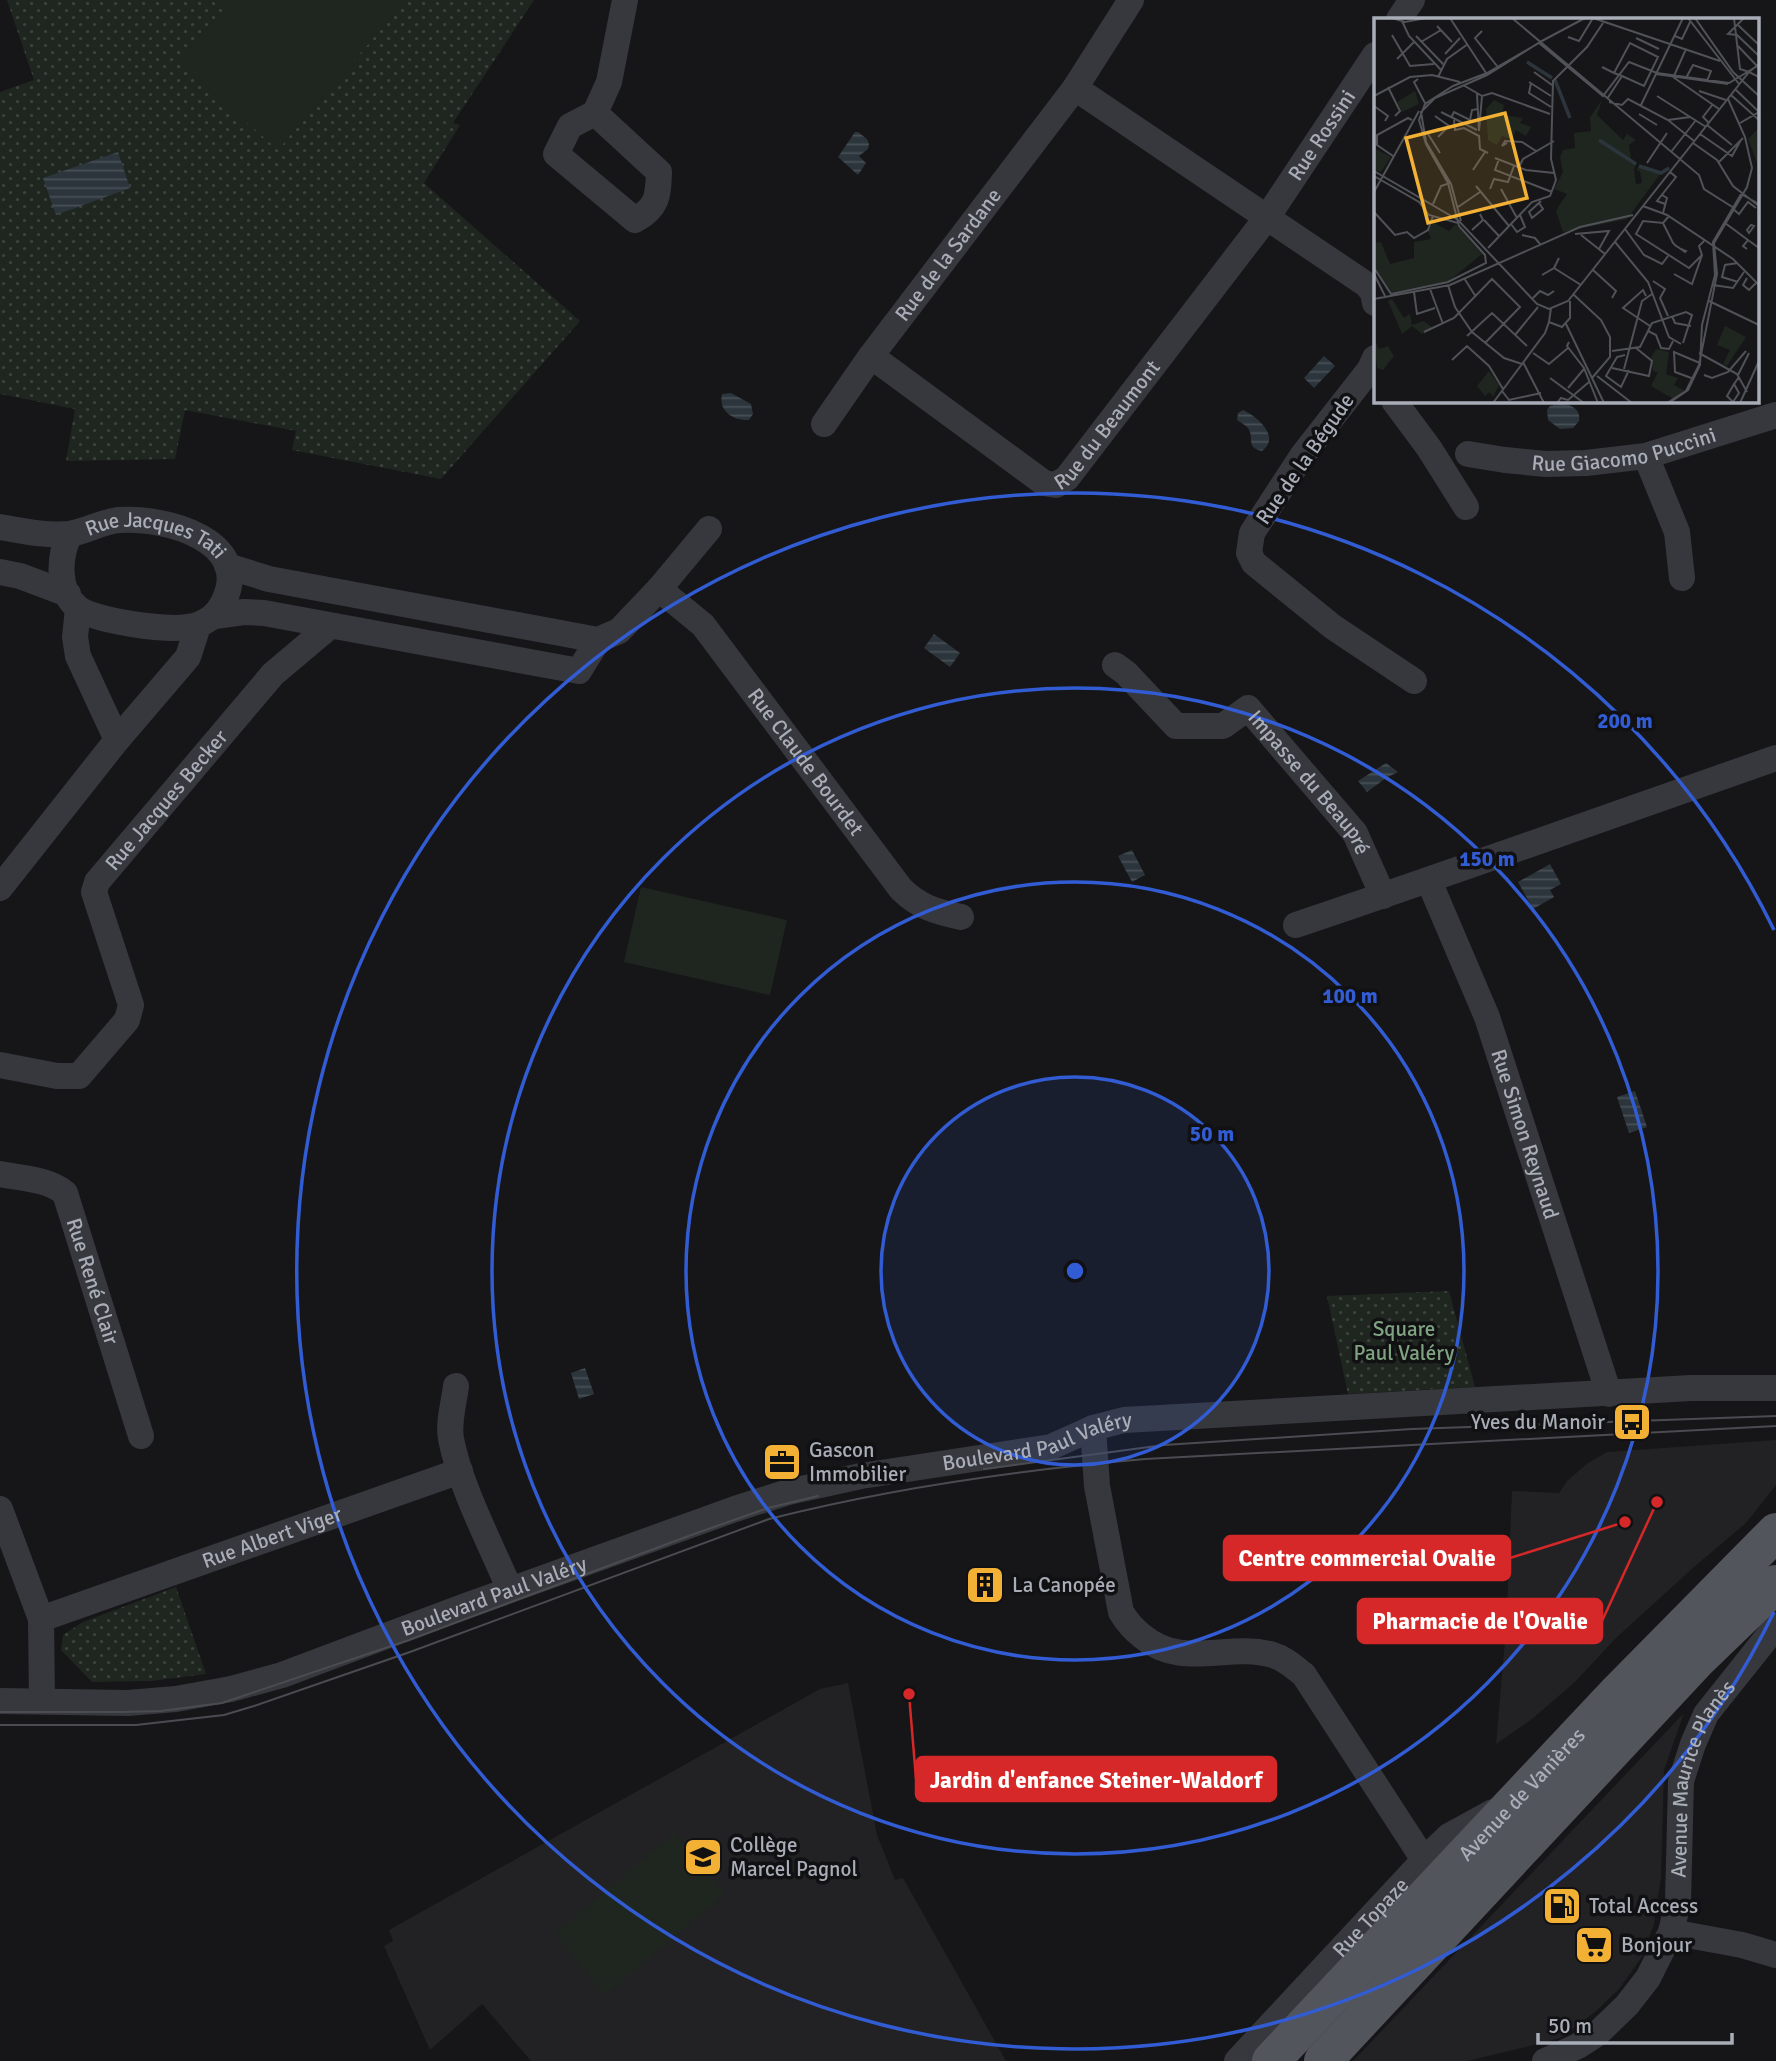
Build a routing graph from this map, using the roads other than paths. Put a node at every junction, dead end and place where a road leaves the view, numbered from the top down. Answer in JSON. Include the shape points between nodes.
{"nodes":[{"id":1,"x":625,"y":0,"type":"edge"},
{"id":2,"x":1412,"y":0,"type":"edge"},
{"id":3,"x":1129,"y":1,"type":"edge"},
{"id":4,"x":1400,"y":18,"type":"edge"},
{"id":5,"x":1374,"y":57,"type":"edge"},
{"id":6,"x":1075,"y":88,"type":"junction"},
{"id":7,"x":595,"y":113,"type":"dead end"},
{"id":8,"x":1268,"y":216,"type":"junction"},
{"id":9,"x":1374,"y":298,"type":"edge"},
{"id":10,"x":871,"y":356,"type":"junction"},
{"id":11,"x":1374,"y":368,"type":"edge"},
{"id":12,"x":1395,"y":402,"type":"edge"},
{"id":13,"x":1776,"y":415,"type":"edge"},
{"id":14,"x":824,"y":424,"type":"dead end"},
{"id":15,"x":1468,"y":454,"type":"dead end"},
{"id":16,"x":1646,"y":456,"type":"junction"},
{"id":17,"x":1466,"y":507,"type":"dead end"},
{"id":18,"x":0,"y":527,"type":"edge"},
{"id":19,"x":709,"y":529,"type":"dead end"},
{"id":20,"x":71,"y":534,"type":"junction"},
{"id":21,"x":227,"y":566,"type":"junction"},
{"id":22,"x":0,"y":572,"type":"edge"},
{"id":23,"x":1682,"y":578,"type":"dead end"},
{"id":24,"x":659,"y":589,"type":"junction"},
{"id":25,"x":73,"y":602,"type":"junction"},
{"id":26,"x":206,"y":621,"type":"junction"},
{"id":27,"x":330,"y":626,"type":"junction"},
{"id":28,"x":598,"y":640,"type":"junction"},
{"id":29,"x":1115,"y":665,"type":"dead end"},
{"id":30,"x":1414,"y":681,"type":"dead end"},
{"id":31,"x":117,"y":740,"type":"junction"},
{"id":32,"x":1776,"y":758,"type":"edge"},
{"id":33,"x":1429,"y":881,"type":"junction"},
{"id":34,"x":0,"y":888,"type":"edge"},
{"id":35,"x":1383,"y":896,"type":"junction"},
{"id":36,"x":961,"y":917,"type":"dead end"},
{"id":37,"x":1296,"y":925,"type":"dead end"},
{"id":38,"x":0,"y":1065,"type":"edge"},
{"id":39,"x":0,"y":1174,"type":"edge"},
{"id":40,"x":456,"y":1386,"type":"dead end"},
{"id":41,"x":1776,"y":1388,"type":"edge"},
{"id":42,"x":1609,"y":1394,"type":"junction"},
{"id":43,"x":1093,"y":1428,"type":"junction"},
{"id":44,"x":141,"y":1436,"type":"dead end"},
{"id":45,"x":460,"y":1471,"type":"junction"},
{"id":46,"x":0,"y":1509,"type":"edge"},
{"id":47,"x":1776,"y":1532,"type":"edge"},
{"id":48,"x":1776,"y":1584,"type":"edge"},
{"id":49,"x":510,"y":1590,"type":"junction"},
{"id":50,"x":41,"y":1619,"type":"junction"},
{"id":51,"x":1776,"y":1626,"type":"edge"},
{"id":52,"x":0,"y":1701,"type":"edge"},
{"id":53,"x":42,"y":1701,"type":"junction"},
{"id":54,"x":1522,"y":1796,"type":"junction"},
{"id":55,"x":1424,"y":1860,"type":"junction"},
{"id":56,"x":1671,"y":1932,"type":"junction"},
{"id":57,"x":1776,"y":1955,"type":"edge"},
{"id":58,"x":1237,"y":2061,"type":"edge"},
{"id":59,"x":1271,"y":2061,"type":"edge"},
{"id":60,"x":1323,"y":2061,"type":"edge"},
{"id":61,"x":1545,"y":2061,"type":"edge"}],
"edges":[{"from":1,"to":7,"type":"street","via":[[609,82]]},
{"from":2,"to":4,"type":"street"},
{"from":3,"to":6,"type":"street","name":"Rue de la Sardane"},
{"from":5,"to":8,"type":"street","name":"Rue Rossini"},
{"from":6,"to":8,"type":"street"},
{"from":6,"to":10,"type":"street","name":"Rue de la Sardane"},
{"from":8,"to":9,"type":"street","via":[[1367,285]]},
{"from":8,"to":10,"type":"street","name":"Rue du Beaumont","via":[[1067,478],[1056,485],[1044,483]]},
{"from":10,"to":14,"type":"street","name":"Rue de la Sardane"},
{"from":11,"to":30,"type":"street","name":"Rue de la Bégude","via":[[1302,456],[1252,534],[1249,553],[1333,627]]},
{"from":12,"to":17,"type":"street"},
{"from":13,"to":16,"type":"street","name":"Rue Giacomo Puccini"},
{"from":15,"to":16,"type":"street","name":"Rue Giacomo Puccini","via":[[1546,464]]},
{"from":16,"to":23,"type":"street","via":[[1677,532]]},
{"from":18,"to":20,"type":"street","name":"Rue Jacques Tati"},
{"from":19,"to":24,"type":"street"},
{"from":20,"to":21,"type":"street","name":"Rue Jacques Tati","via":[[119,520],[170,524],[215,545]]},
{"from":20,"to":25,"type":"street","name":"Rue Jacques Tati","via":[[61,562]]},
{"from":21,"to":26,"type":"street","name":"Rue Jacques Tati","via":[[230,581],[225,600]]},
{"from":21,"to":28,"type":"street","via":[[269,579]]},
{"from":22,"to":25,"type":"street","via":[[20,576]]},
{"from":24,"to":28,"type":"street","via":[[619,631]]},
{"from":24,"to":36,"type":"street","name":"Rue Claude Bourdet","via":[[703,625],[901,888],[914,902]]},
{"from":25,"to":26,"type":"street","via":[[127,623],[158,629]]},
{"from":25,"to":31,"type":"street","name":"Rue Jacques Tati","via":[[78,656]]},
{"from":26,"to":27,"type":"street","via":[[244,612]]},
{"from":26,"to":31,"type":"street","name":"Rue Jacques Tati","via":[[188,657]]},
{"from":27,"to":28,"type":"street","via":[[579,671]]},
{"from":27,"to":38,"type":"street","name":"Rue Jacques Becker","via":[[273,674],[97,881],[94,892],[131,1004],[127,1020],[79,1076]]},
{"from":29,"to":35,"type":"street","name":"Impasse du Beaupré","via":[[1176,726],[1223,726],[1248,708],[1355,833]]},
{"from":31,"to":34,"type":"street","name":"Rue Jacques Tati"},
{"from":32,"to":33,"type":"street"},
{"from":33,"to":35,"type":"street"},
{"from":33,"to":42,"type":"street","name":"Rue Simon Reynaud","via":[[1487,1017]]},
{"from":35,"to":37,"type":"street"},
{"from":39,"to":44,"type":"street","name":"Rue René Clair","via":[[58,1187],[65,1193]]},
{"from":40,"to":45,"type":"street","via":[[450,1428]]},
{"from":41,"to":42,"type":"street","name":"Boulevard Paul Valéry"},
{"from":42,"to":43,"type":"street","name":"Boulevard Paul Valéry","via":[[1124,1420]]},
{"from":43,"to":49,"type":"street","name":"Boulevard Paul Valéry","via":[[1051,1447],[788,1492]]},
{"from":43,"to":55,"type":"street","via":[[1097,1486],[1121,1612],[1127,1622],[1173,1654],[1258,1652],[1289,1662],[1304,1675]]},
{"from":45,"to":49,"type":"street"},
{"from":45,"to":50,"type":"street","name":"Rue Albert Viger"},
{"from":46,"to":50,"type":"street"},
{"from":47,"to":54,"type":"main road","name":"Avenue de Vanières"},
{"from":48,"to":60,"type":"main road","name":"Avenue de Vanières","via":[[1698,1660]]},
{"from":49,"to":53,"type":"street","name":"Boulevard Paul Valéry","via":[[282,1675],[231,1689],[140,1702]]},
{"from":50,"to":53,"type":"street"},
{"from":51,"to":56,"type":"street","name":"Avenue Maurice Planès","via":[[1706,1714],[1681,1781],[1678,1902]]},
{"from":52,"to":53,"type":"street","name":"Boulevard Paul Valéry"},
{"from":54,"to":55,"type":"street","name":"Rue Topaze","via":[[1449,1836]]},
{"from":54,"to":59,"type":"main road","name":"Avenue de Vanières"},
{"from":55,"to":58,"type":"street","name":"Rue Topaze"},
{"from":56,"to":57,"type":"street"},
{"from":56,"to":61,"type":"street","name":"Avenue Maurice Planès","via":[[1648,1978],[1626,2005],[1590,2039]]}]}
